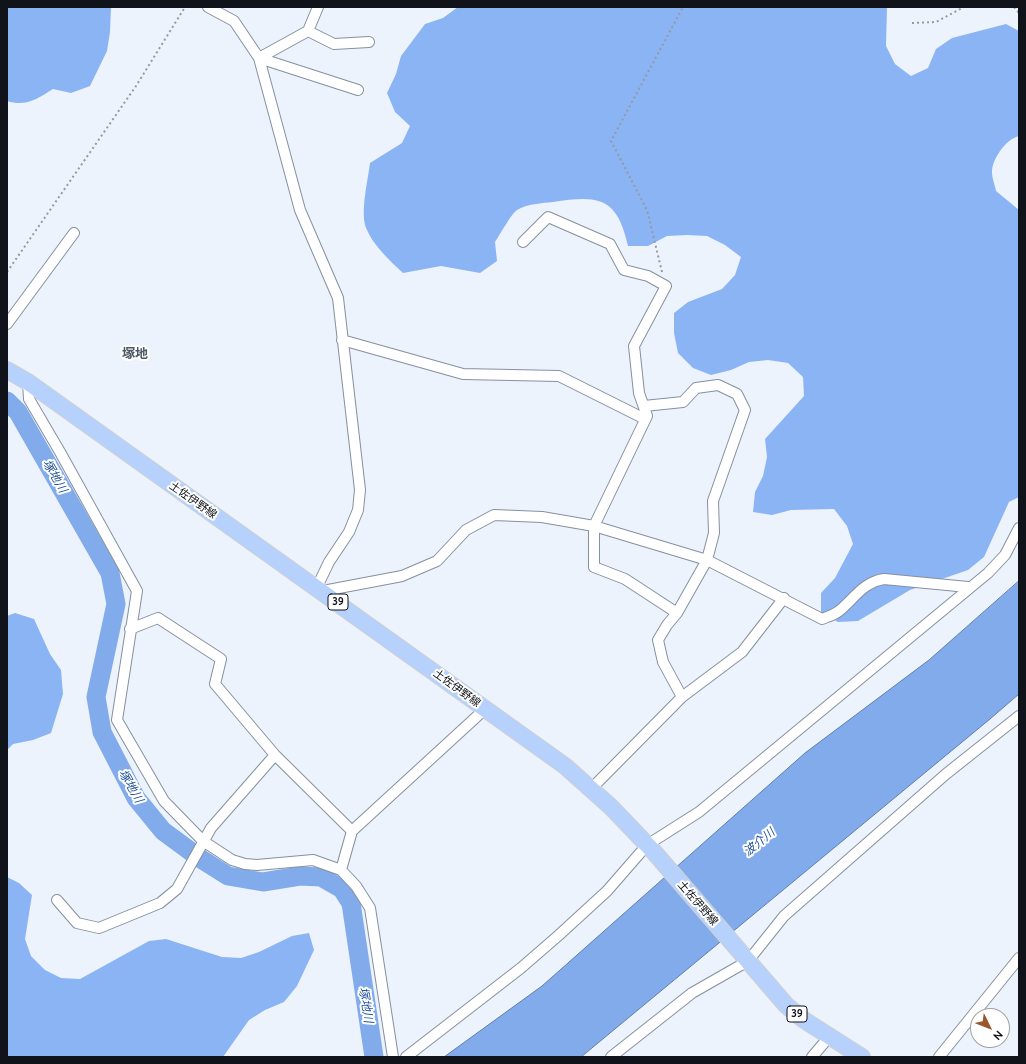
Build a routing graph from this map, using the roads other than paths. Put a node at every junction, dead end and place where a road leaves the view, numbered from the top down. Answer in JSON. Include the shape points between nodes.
{"nodes":[{"id":1,"x":208,"y":7,"type":"edge"},
{"id":2,"x":318,"y":7,"type":"edge"},
{"id":3,"x":308,"y":31,"type":"junction"},
{"id":4,"x":369,"y":42,"type":"dead end"},
{"id":5,"x":259,"y":58,"type":"junction"},
{"id":6,"x":358,"y":90,"type":"dead end"},
{"id":7,"x":74,"y":233,"type":"dead end"},
{"id":8,"x":524,"y":242,"type":"dead end"},
{"id":9,"x":7,"y":324,"type":"edge"},
{"id":10,"x":342,"y":340,"type":"junction"},
{"id":11,"x":7,"y":370,"type":"edge"},
{"id":12,"x":28,"y":382,"type":"junction"},
{"id":13,"x":644,"y":406,"type":"junction"},
{"id":14,"x":645,"y":419,"type":"junction"},
{"id":15,"x":594,"y":526,"type":"junction"},
{"id":16,"x":1019,"y":528,"type":"edge"},
{"id":17,"x":707,"y":560,"type":"junction"},
{"id":18,"x":968,"y":587,"type":"junction"},
{"id":19,"x":320,"y":589,"type":"junction"},
{"id":20,"x":784,"y":598,"type":"junction"},
{"id":21,"x":677,"y":613,"type":"junction"},
{"id":22,"x":130,"y":629,"type":"junction"},
{"id":23,"x":682,"y":697,"type":"junction"},
{"id":24,"x":485,"y":709,"type":"junction"},
{"id":25,"x":1019,"y":716,"type":"edge"},
{"id":26,"x":275,"y":755,"type":"junction"},
{"id":27,"x":592,"y":788,"type":"junction"},
{"id":28,"x":352,"y":831,"type":"junction"},
{"id":29,"x":203,"y":841,"type":"junction"},
{"id":30,"x":650,"y":849,"type":"junction"},
{"id":31,"x":341,"y":870,"type":"junction"},
{"id":32,"x":57,"y":900,"type":"dead end"},
{"id":33,"x":1019,"y":958,"type":"edge"},
{"id":34,"x":746,"y":959,"type":"junction"},
{"id":35,"x":829,"y":1037,"type":"junction"},
{"id":36,"x":393,"y":1057,"type":"edge"},
{"id":37,"x":406,"y":1057,"type":"edge"},
{"id":38,"x":611,"y":1057,"type":"edge"},
{"id":39,"x":812,"y":1057,"type":"edge"},
{"id":40,"x":862,"y":1057,"type":"edge"},
{"id":41,"x":939,"y":1057,"type":"edge"}],
"edges":[{"from":1,"to":5,"type":"street","via":[[234,21]]},
{"from":2,"to":3,"type":"street"},
{"from":3,"to":4,"type":"street","via":[[334,44]]},
{"from":3,"to":5,"type":"street"},
{"from":5,"to":6,"type":"street"},
{"from":5,"to":10,"type":"street","via":[[300,210],[338,298]]},
{"from":7,"to":9,"type":"street"},
{"from":8,"to":13,"type":"street","via":[[548,217],[610,244],[624,270],[648,276],[666,286],[634,346],[639,393]]},
{"from":10,"to":14,"type":"street","via":[[463,374],[559,376]]},
{"from":10,"to":19,"type":"street","via":[[360,490],[358,510],[349,532],[329,562]]},
{"from":11,"to":12,"type":"main road","name":"土佐伊野線","number":"39"},
{"from":12,"to":19,"type":"main road","name":"土佐伊野線","number":"39"},
{"from":12,"to":22,"type":"street","via":[[29,399],[137,591]]},
{"from":13,"to":14,"type":"street","via":[[647,416]]},
{"from":13,"to":17,"type":"street","via":[[682,402],[696,388],[718,385],[737,394],[745,410],[713,501],[714,533]]},
{"from":14,"to":15,"type":"street"},
{"from":15,"to":17,"type":"street"},
{"from":15,"to":19,"type":"street","via":[[542,518],[494,515],[466,530],[437,561],[402,576]]},
{"from":15,"to":21,"type":"street","via":[[594,568],[625,579]]},
{"from":16,"to":18,"type":"street","via":[[1006,555],[988,573]]},
{"from":17,"to":20,"type":"street"},
{"from":17,"to":21,"type":"street"},
{"from":18,"to":20,"type":"street","via":[[874,580],[838,612],[822,619]]},
{"from":18,"to":30,"type":"street","via":[[699,812]]},
{"from":19,"to":24,"type":"main road","name":"土佐伊野線","number":"39"},
{"from":20,"to":23,"type":"street","via":[[742,652]]},
{"from":21,"to":23,"type":"street","via":[[658,640],[663,662]]},
{"from":22,"to":26,"type":"street","via":[[158,618],[221,659],[215,684]]},
{"from":22,"to":29,"type":"street","via":[[117,720],[164,801]]},
{"from":23,"to":27,"type":"street"},
{"from":24,"to":27,"type":"main road","name":"土佐伊野線","number":"39"},
{"from":24,"to":28,"type":"street"},
{"from":25,"to":34,"type":"street","via":[[946,774],[784,916]]},
{"from":26,"to":28,"type":"street"},
{"from":26,"to":29,"type":"street","via":[[211,828]]},
{"from":27,"to":30,"type":"main road","name":"土佐伊野線","number":"39"},
{"from":28,"to":31,"type":"street"},
{"from":29,"to":31,"type":"street","via":[[232,860],[245,864],[275,865],[297,860],[313,860]]},
{"from":29,"to":32,"type":"street","via":[[177,890],[160,903],[110,925],[99,928],[77,924]]},
{"from":30,"to":34,"type":"main road","name":"土佐伊野線","number":"39"},
{"from":30,"to":37,"type":"street","via":[[521,968]]},
{"from":31,"to":36,"type":"street","via":[[356,886],[370,908]]},
{"from":33,"to":41,"type":"street"},
{"from":34,"to":35,"type":"main road","name":"土佐伊野線","number":"39","via":[[786,1005]]},
{"from":34,"to":38,"type":"street","via":[[692,993]]},
{"from":35,"to":39,"type":"street"},
{"from":35,"to":40,"type":"main road","name":"土佐伊野線","number":"39"}]}
